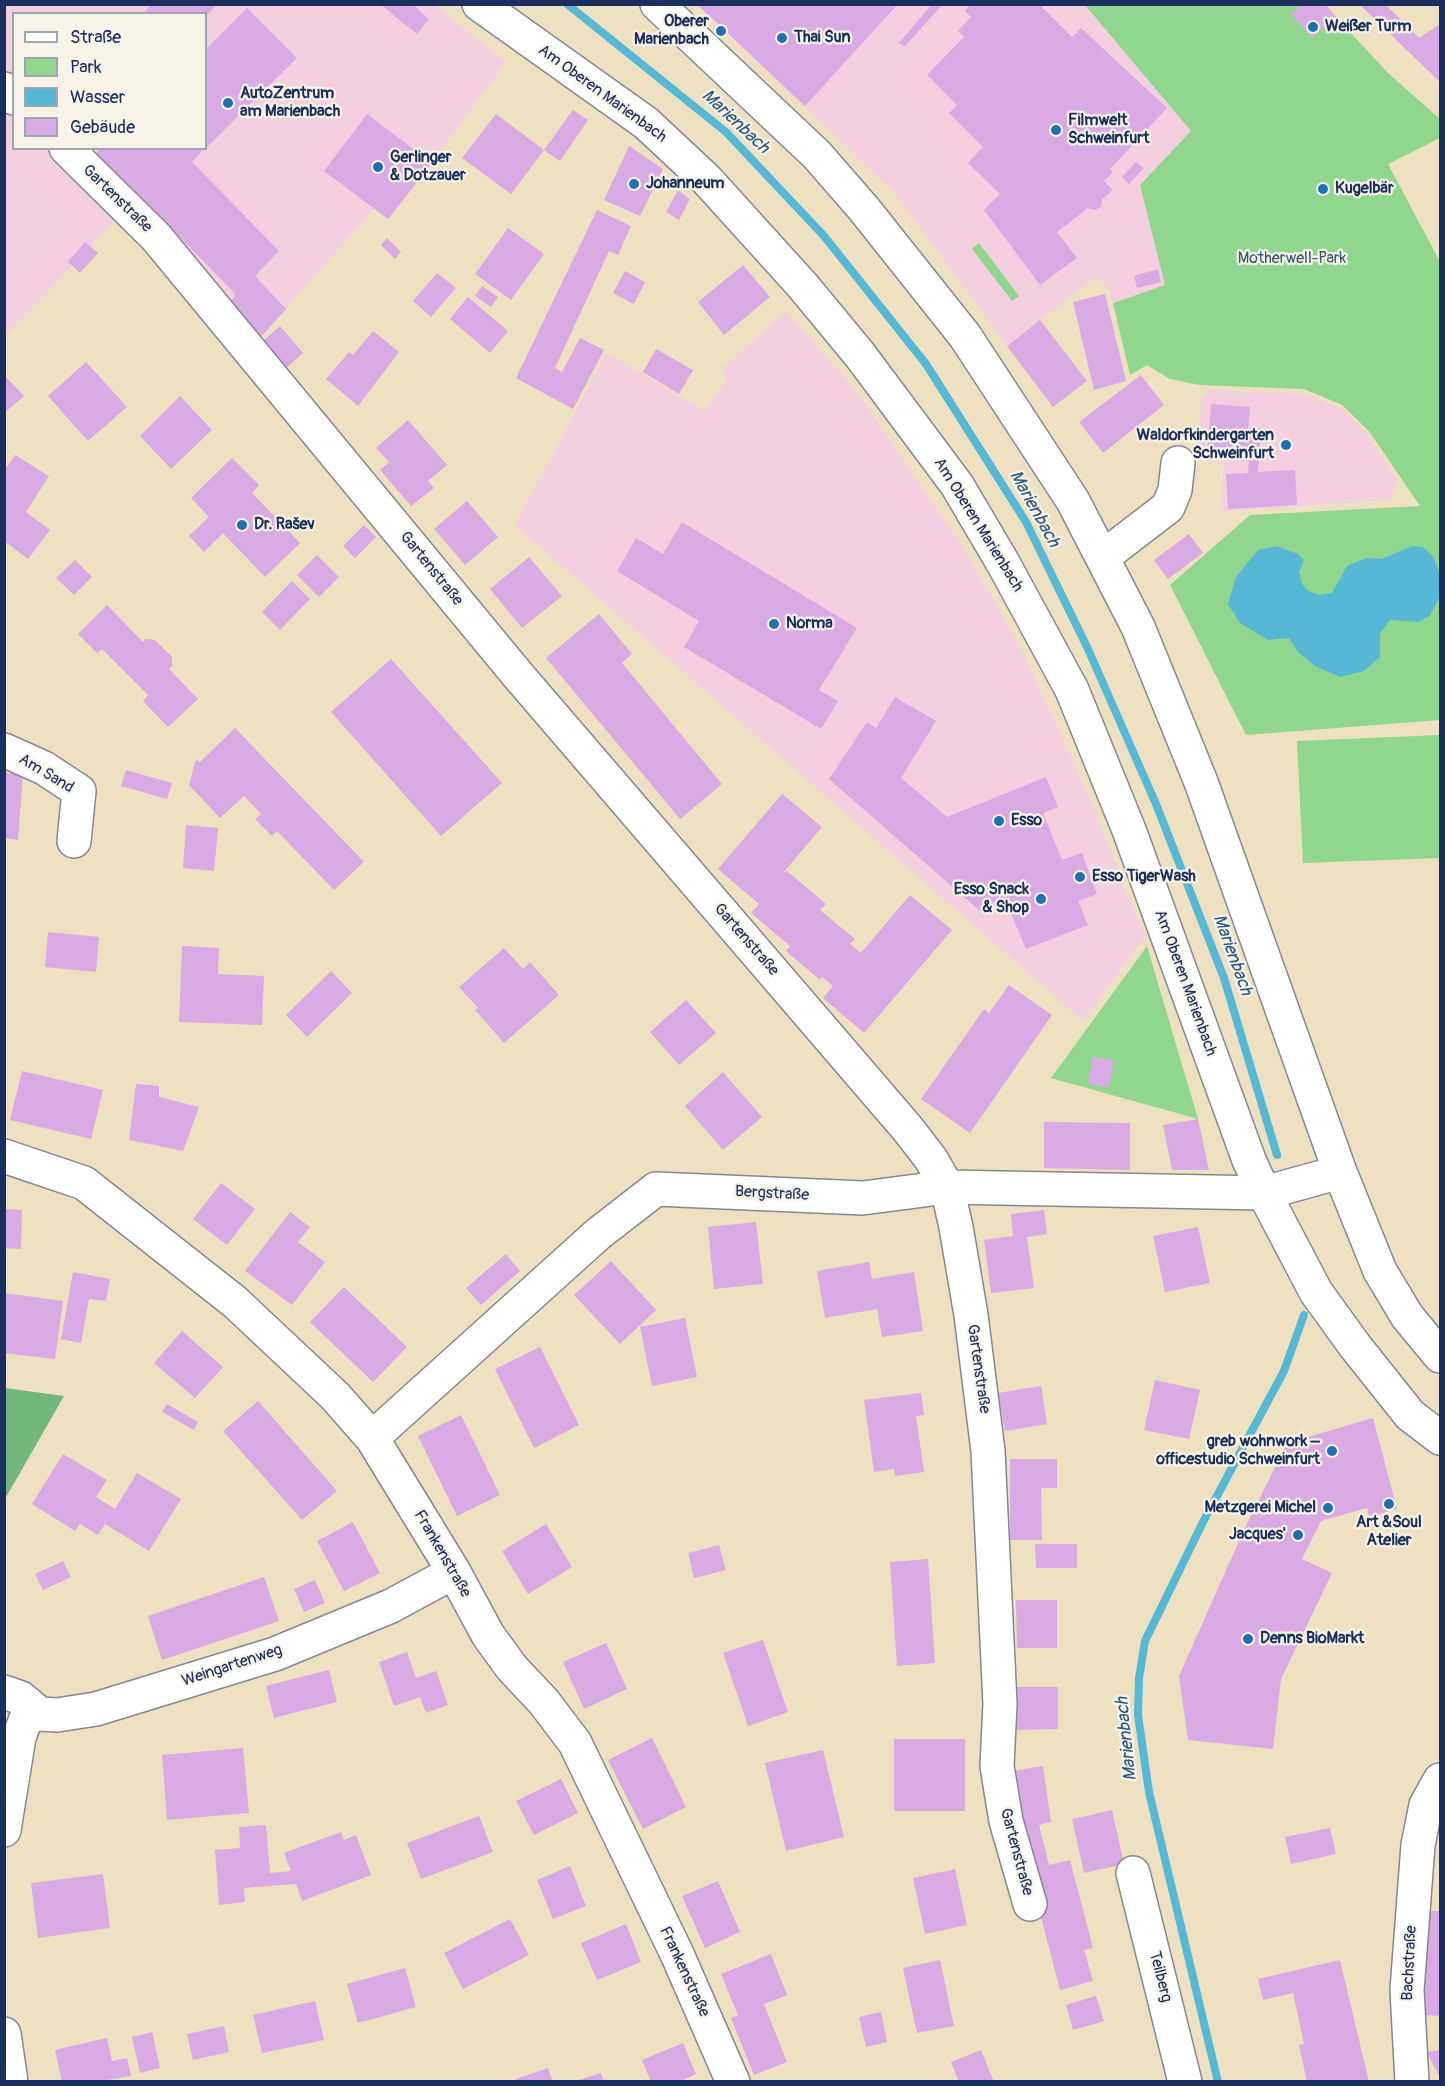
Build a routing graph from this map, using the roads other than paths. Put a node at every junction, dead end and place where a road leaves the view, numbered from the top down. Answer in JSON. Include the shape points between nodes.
{"nodes":[{"id":1,"x":479,"y":4,"type":"edge"},
{"id":2,"x":657,"y":4,"type":"edge"},
{"id":3,"x":68,"y":150,"type":"edge"},
{"id":4,"x":1178,"y":463,"type":"dead end"},
{"id":5,"x":1103,"y":557,"type":"junction"},
{"id":6,"x":4,"y":750,"type":"edge"},
{"id":7,"x":74,"y":841,"type":"dead end"},
{"id":8,"x":4,"y":1156,"type":"edge"},
{"id":9,"x":1340,"y":1172,"type":"junction"},
{"id":10,"x":946,"y":1187,"type":"junction"},
{"id":11,"x":1264,"y":1193,"type":"junction"},
{"id":12,"x":1440,"y":1356,"type":"edge"},
{"id":13,"x":372,"y":1438,"type":"junction"},
{"id":14,"x":1440,"y":1438,"type":"edge"},
{"id":15,"x":454,"y":1572,"type":"junction"},
{"id":16,"x":17,"y":1700,"type":"edge"},
{"id":17,"x":1440,"y":1780,"type":"edge"},
{"id":18,"x":4,"y":1830,"type":"edge"},
{"id":19,"x":1429,"y":1847,"type":"edge"},
{"id":20,"x":1133,"y":1873,"type":"dead end"},
{"id":21,"x":1030,"y":1904,"type":"dead end"},
{"id":22,"x":4,"y":2034,"type":"edge"},
{"id":23,"x":11,"y":2082,"type":"edge"},
{"id":24,"x":733,"y":2082,"type":"edge"},
{"id":25,"x":1185,"y":2082,"type":"edge"},
{"id":26,"x":1412,"y":2082,"type":"edge"}],
"edges":[{"from":1,"to":11,"type":"street","name":"Am Oberen Marienbach","via":[[646,123],[707,180],[803,286],[957,485],[1004,563],[1071,690],[1129,830]]},
{"from":2,"to":5,"type":"street","via":[[816,155],[900,253],[965,336],[1023,422]]},
{"from":3,"to":10,"type":"street","name":"Gartenstraße","via":[[156,237],[517,674],[907,1128]]},
{"from":4,"to":5,"type":"street","via":[[1175,490],[1168,507]]},
{"from":5,"to":9,"type":"street","via":[[1138,627],[1201,782]]},
{"from":6,"to":7,"type":"street","name":"Am Sand","via":[[44,768],[79,791]]},
{"from":8,"to":13,"type":"street","name":"Frankenstraße","via":[[84,1183],[235,1302],[335,1396]]},
{"from":9,"to":11,"type":"street"},
{"from":9,"to":12,"type":"street","via":[[1380,1272],[1407,1316]]},
{"from":10,"to":11,"type":"street","name":"Bergstraße"},
{"from":10,"to":13,"type":"street","name":"Bergstraße","via":[[863,1198],[656,1189],[598,1234]]},
{"from":10,"to":21,"type":"street","name":"Gartenstraße","via":[[971,1315],[988,1451],[1000,1704],[998,1766],[1006,1821]]},
{"from":11,"to":14,"type":"street","name":"Am Oberen Marienbach","via":[[1316,1292],[1397,1401]]},
{"from":13,"to":15,"type":"street","name":"Frankenstraße"},
{"from":15,"to":16,"type":"street","name":"Weingartenweg","via":[[391,1606],[275,1654],[96,1709],[57,1716],[40,1714]]},
{"from":15,"to":24,"type":"street","name":"Frankenstraße","via":[[488,1635],[575,1743],[677,1954]]},
{"from":16,"to":18,"type":"street","via":[[19,1737]]},
{"from":17,"to":19,"type":"street","name":"Bachstraße","via":[[1426,1805]]},
{"from":19,"to":26,"type":"street","name":"Bachstraße","via":[[1407,1990]]},
{"from":20,"to":25,"type":"street","name":"Teilberg"},
{"from":22,"to":23,"type":"street"}]}
